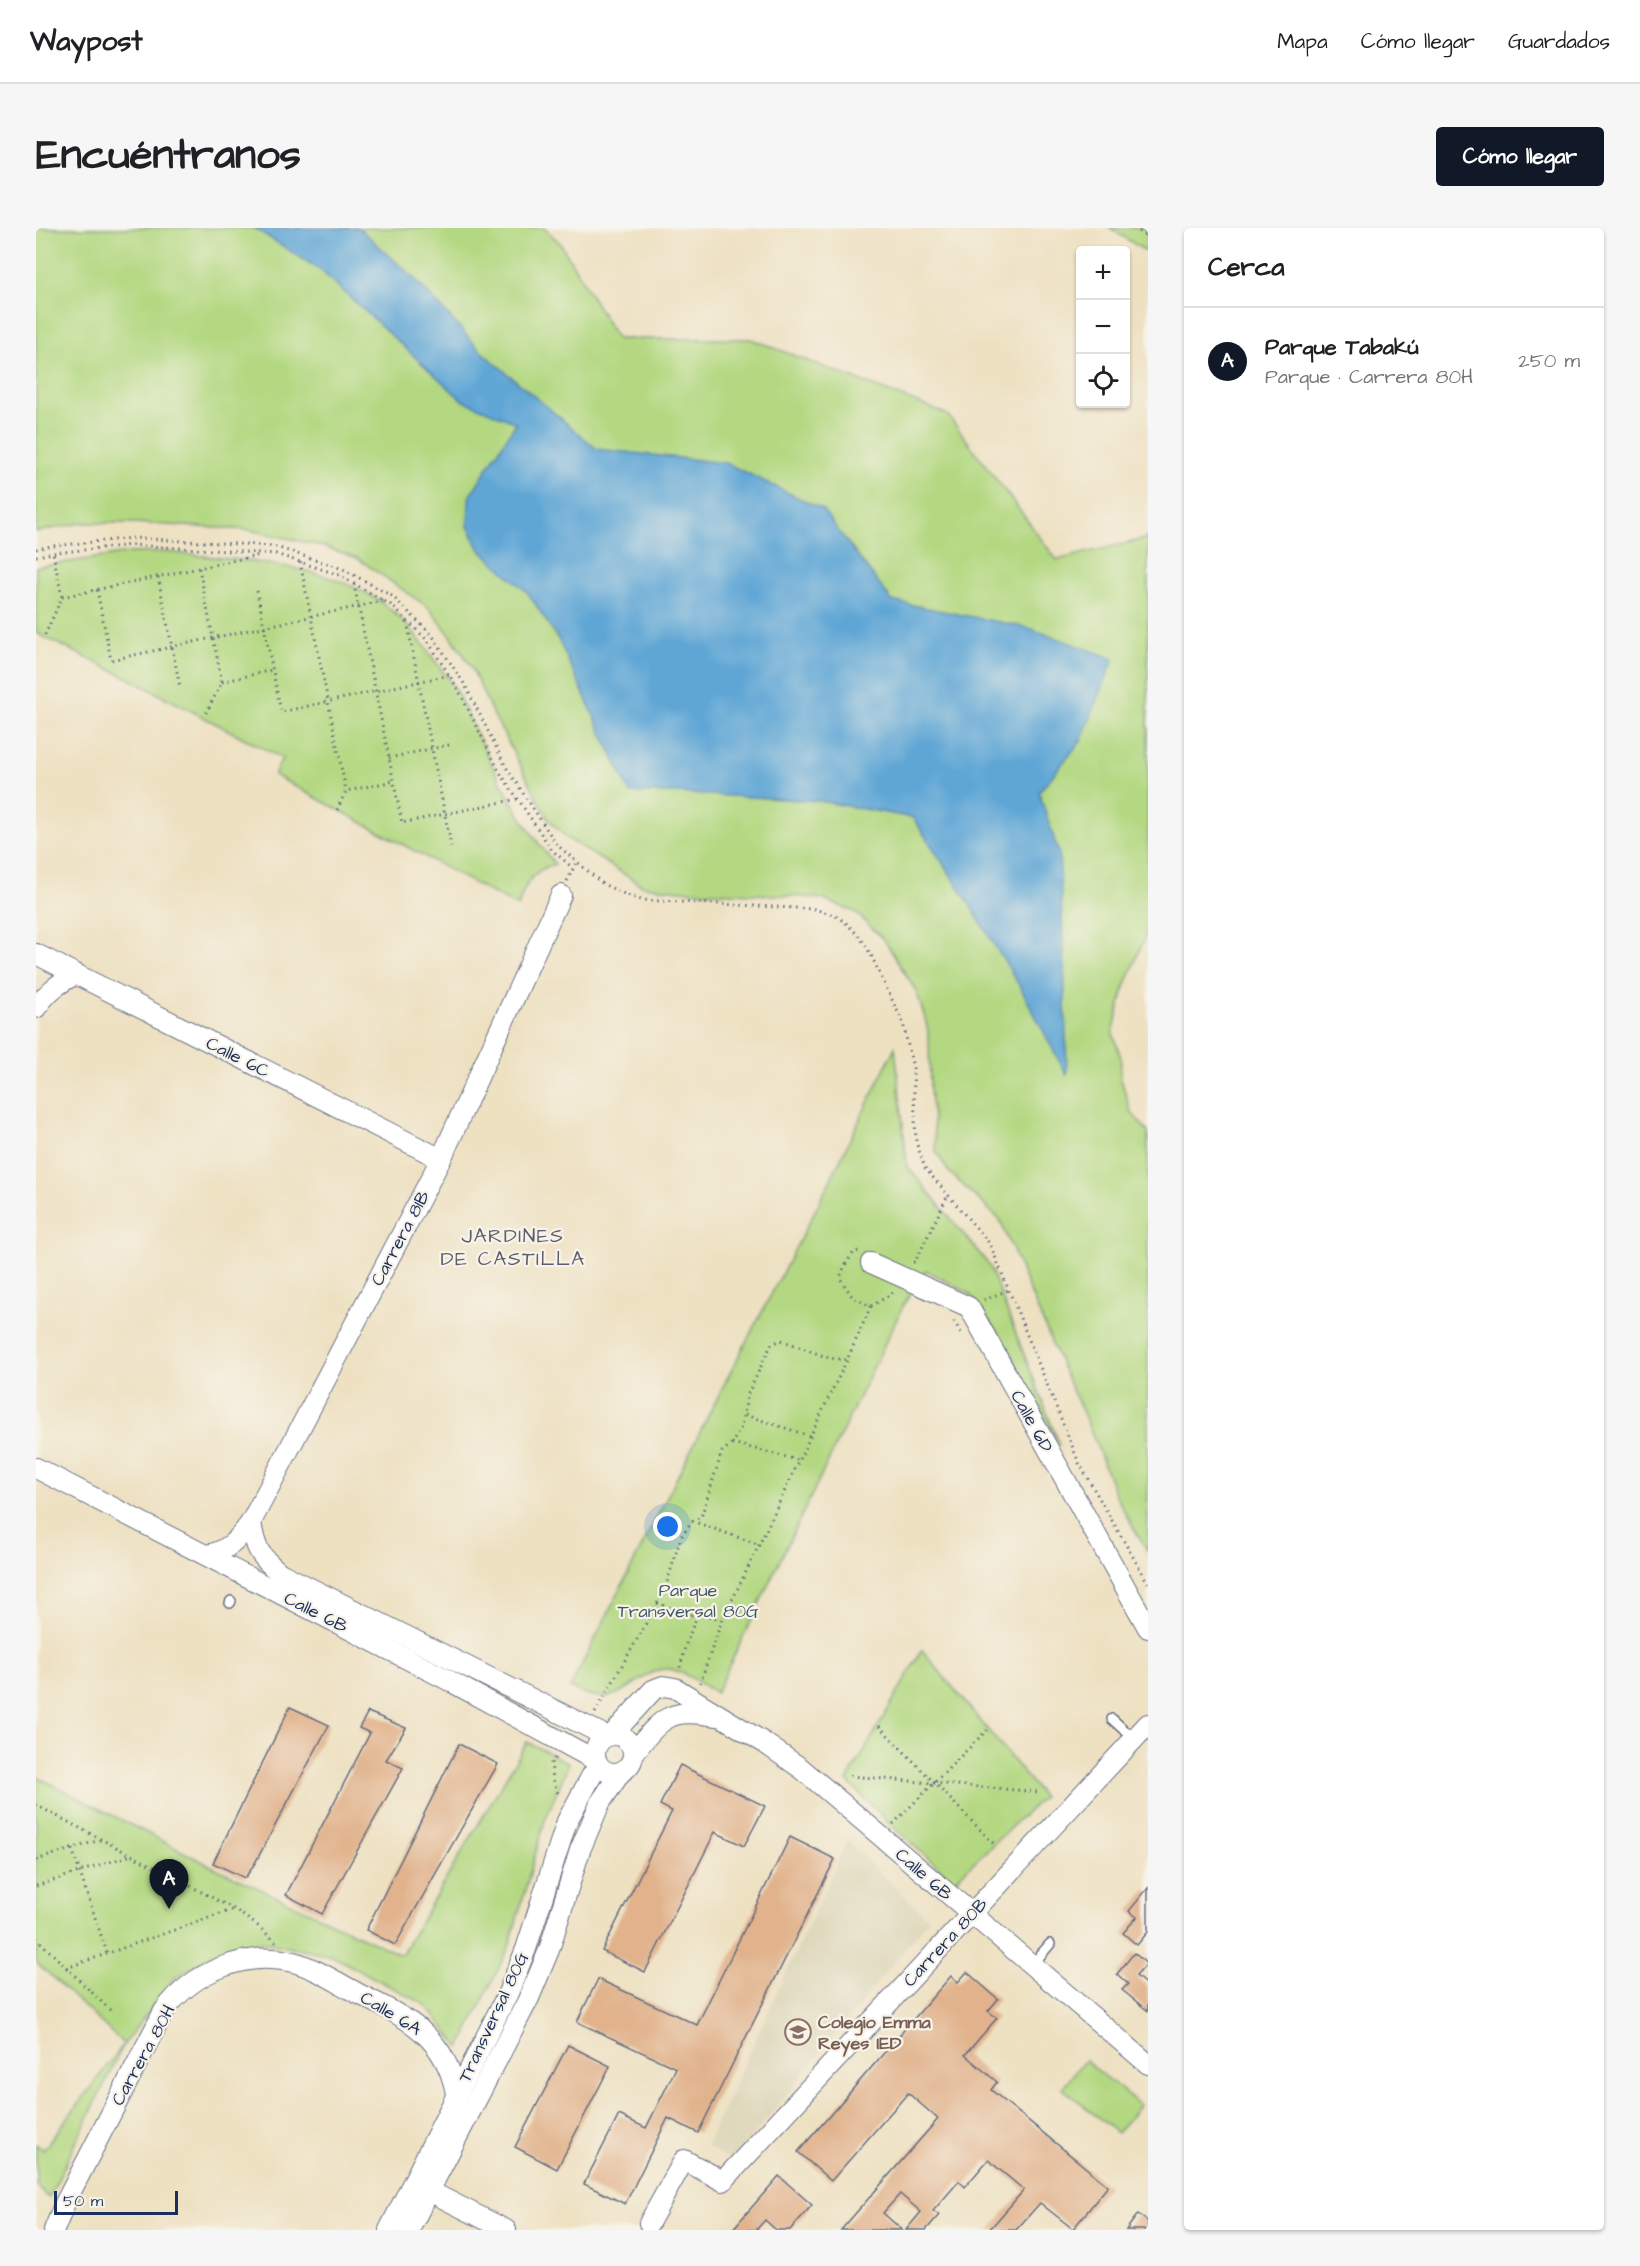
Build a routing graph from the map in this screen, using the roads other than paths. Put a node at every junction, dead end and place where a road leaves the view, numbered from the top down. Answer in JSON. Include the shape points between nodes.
{"nodes":[{"id":1,"x":561,"y":895,"type":"dead end"},
{"id":2,"x":36,"y":954,"type":"edge"},
{"id":3,"x":76,"y":974,"type":"junction"},
{"id":4,"x":36,"y":1008,"type":"edge"},
{"id":5,"x":441,"y":1159,"type":"junction"},
{"id":6,"x":866,"y":1257,"type":"road end"},
{"id":7,"x":36,"y":1468,"type":"edge"},
{"id":8,"x":251,"y":1522,"type":"junction"},
{"id":9,"x":206,"y":1555,"type":"junction"},
{"id":10,"x":1148,"y":1628,"type":"edge"},
{"id":11,"x":721,"y":1717,"type":"junction"},
{"id":12,"x":1112,"y":1719,"type":"dead end"},
{"id":13,"x":1148,"y":1724,"type":"edge"},
{"id":14,"x":609,"y":1736,"type":"junction"},
{"id":15,"x":1134,"y":1739,"type":"junction"},
{"id":16,"x":634,"y":1753,"type":"junction"},
{"id":17,"x":597,"y":1763,"type":"junction"},
{"id":18,"x":621,"y":1772,"type":"junction"},
{"id":19,"x":971,"y":1914,"type":"junction"},
{"id":20,"x":1050,"y":1944,"type":"dead end"},
{"id":21,"x":294,"y":1963,"type":"joint"},
{"id":22,"x":1032,"y":1965,"type":"junction"},
{"id":23,"x":1148,"y":2064,"type":"edge"},
{"id":24,"x":456,"y":2094,"type":"junction"},
{"id":25,"x":429,"y":2191,"type":"junction"},
{"id":26,"x":649,"y":2223,"type":"dead end"},
{"id":27,"x":54,"y":2230,"type":"edge"},
{"id":28,"x":389,"y":2230,"type":"edge"},
{"id":29,"x":409,"y":2230,"type":"edge"},
{"id":30,"x":506,"y":2230,"type":"edge"}],
"edges":[{"from":1,"to":5,"type":"street","name":"Carrera 81B"},
{"from":2,"to":3,"type":"street","name":"Calle 6C"},
{"from":3,"to":4,"type":"street","via":[[59,983]]},
{"from":3,"to":5,"type":"street","name":"Calle 6C"},
{"from":5,"to":8,"type":"street","name":"Carrera 81B"},
{"from":6,"to":10,"type":"street","name":"Calle 6D","via":[[969,1307]]},
{"from":7,"to":9,"type":"street","name":"Calle 6B"},
{"from":8,"to":9,"type":"street","name":"Carrera 81B","via":[[226,1549]]},
{"from":8,"to":14,"type":"street","name":"Calle 6B","via":[[260,1555],[280,1573]]},
{"from":9,"to":17,"type":"street","name":"Calle 6B"},
{"from":11,"to":14,"type":"street","via":[[694,1698],[663,1686],[653,1690]]},
{"from":11,"to":16,"type":"street","via":[[674,1713],[652,1730]]},
{"from":11,"to":19,"type":"street","name":"Calle 6B","via":[[802,1769]]},
{"from":12,"to":15,"type":"lane"},
{"from":13,"to":15,"type":"street","name":"Carrera 80B"},
{"from":14,"to":16,"type":"street","via":[[624,1737]]},
{"from":14,"to":17,"type":"street","via":[[597,1746]]},
{"from":15,"to":19,"type":"street","name":"Carrera 80B"},
{"from":16,"to":18,"type":"street","via":[[628,1768]]},
{"from":17,"to":18,"type":"street","via":[[605,1771]]},
{"from":17,"to":24,"type":"street","name":"Transversal 80G","via":[[567,1821],[508,1993]]},
{"from":18,"to":25,"type":"street","name":"Transversal 80G","via":[[600,1803],[583,1842],[549,1950],[529,1998]]},
{"from":19,"to":22,"type":"street","name":"Calle 6B"},
{"from":19,"to":26,"type":"street","name":"Carrera 80B","via":[[723,2181],[684,2160]]},
{"from":20,"to":22,"type":"lane"},
{"from":21,"to":24,"type":"street","name":"Calle 6A","via":[[393,2011],[428,2035],[449,2068]]},
{"from":21,"to":27,"type":"street","name":"Carrera 80H","via":[[240,1961],[210,1971],[172,2000],[152,2031]]},
{"from":22,"to":23,"type":"street","name":"Calle 6B"},
{"from":24,"to":28,"type":"street","name":"Transversal 80G"},
{"from":25,"to":29,"type":"street","name":"Transversal 80G"},
{"from":25,"to":30,"type":"street"}]}
